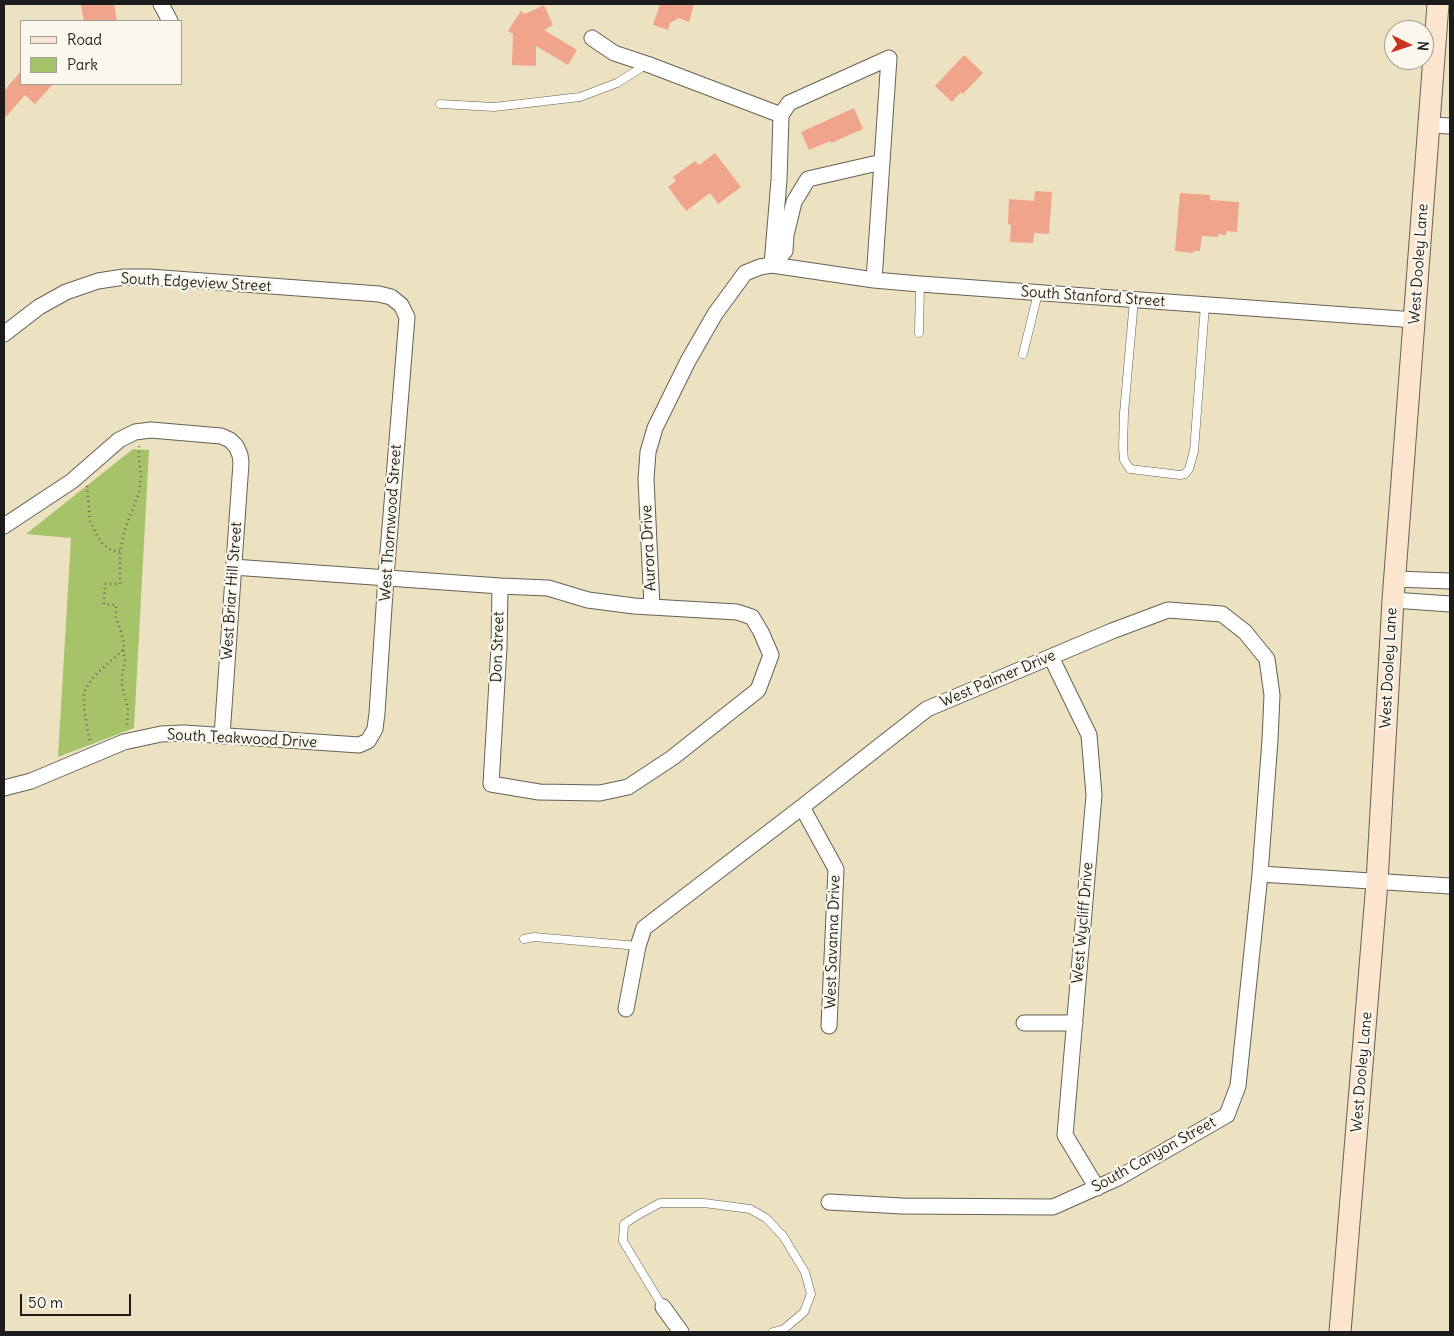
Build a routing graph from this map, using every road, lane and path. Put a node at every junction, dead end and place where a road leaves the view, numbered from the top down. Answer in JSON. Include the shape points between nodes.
{"nodes":[{"id":1,"x":161,"y":4,"type":"edge"},
{"id":2,"x":1438,"y":4,"type":"edge"},
{"id":3,"x":169,"y":20,"type":"edge"},
{"id":4,"x":592,"y":38,"type":"dead end"},
{"id":5,"x":647,"y":64,"type":"junction"},
{"id":6,"x":440,"y":104,"type":"dead end"},
{"id":7,"x":781,"y":115,"type":"junction"},
{"id":8,"x":1429,"y":125,"type":"junction"},
{"id":9,"x":1450,"y":126,"type":"edge"},
{"id":10,"x":882,"y":162,"type":"junction"},
{"id":11,"x":772,"y":264,"type":"junction"},
{"id":12,"x":874,"y":280,"type":"junction"},
{"id":13,"x":920,"y":284,"type":"junction"},
{"id":14,"x":1038,"y":293,"type":"junction"},
{"id":15,"x":1134,"y":300,"type":"junction"},
{"id":16,"x":401,"y":305,"type":"joint"},
{"id":17,"x":1205,"y":305,"type":"junction"},
{"id":18,"x":1415,"y":320,"type":"junction"},
{"id":19,"x":919,"y":333,"type":"dead end"},
{"id":20,"x":4,"y":334,"type":"edge"},
{"id":21,"x":1023,"y":354,"type":"dead end"},
{"id":22,"x":140,"y":431,"type":"junction"},
{"id":23,"x":80,"y":475,"type":"junction"},
{"id":24,"x":4,"y":526,"type":"edge"},
{"id":25,"x":120,"y":552,"type":"junction"},
{"id":26,"x":233,"y":567,"type":"junction"},
{"id":27,"x":386,"y":577,"type":"junction"},
{"id":28,"x":1395,"y":578,"type":"junction"},
{"id":29,"x":1450,"y":581,"type":"edge"},
{"id":30,"x":500,"y":586,"type":"junction"},
{"id":31,"x":1393,"y":600,"type":"junction"},
{"id":32,"x":1450,"y":604,"type":"edge"},
{"id":33,"x":652,"y":607,"type":"junction"},
{"id":34,"x":123,"y":650,"type":"junction"},
{"id":35,"x":1051,"y":657,"type":"junction"},
{"id":36,"x":222,"y":736,"type":"junction"},
{"id":37,"x":130,"y":741,"type":"junction"},
{"id":38,"x":368,"y":741,"type":"joint"},
{"id":39,"x":688,"y":746,"type":"joint"},
{"id":40,"x":96,"y":754,"type":"junction"},
{"id":41,"x":4,"y":788,"type":"edge"},
{"id":42,"x":802,"y":807,"type":"junction"},
{"id":43,"x":1260,"y":874,"type":"junction"},
{"id":44,"x":1377,"y":882,"type":"junction"},
{"id":45,"x":1450,"y":886,"type":"edge"},
{"id":46,"x":524,"y":938,"type":"dead end"},
{"id":47,"x":638,"y":946,"type":"junction"},
{"id":48,"x":626,"y":1009,"type":"dead end"},
{"id":49,"x":1024,"y":1023,"type":"dead end"},
{"id":50,"x":1075,"y":1023,"type":"junction"},
{"id":51,"x":830,"y":1026,"type":"dead end"},
{"id":52,"x":1097,"y":1188,"type":"junction"},
{"id":53,"x":828,"y":1202,"type":"dead end"},
{"id":54,"x":662,"y":1307,"type":"joint"},
{"id":55,"x":681,"y":1332,"type":"edge"},
{"id":56,"x":773,"y":1332,"type":"edge"},
{"id":57,"x":1340,"y":1332,"type":"edge"}],
"edges":[{"from":1,"to":3,"type":"street"},
{"from":2,"to":8,"type":"street","name":"West Dooley Lane"},
{"from":4,"to":5,"type":"street","via":[[614,53]]},
{"from":5,"to":6,"type":"lane","via":[[618,83],[580,97],[494,108]]},
{"from":5,"to":7,"type":"street"},
{"from":7,"to":10,"type":"street","via":[[789,103],[889,58]]},
{"from":7,"to":11,"type":"street"},
{"from":8,"to":9,"type":"street"},
{"from":8,"to":18,"type":"street","name":"West Dooley Lane"},
{"from":10,"to":11,"type":"street","via":[[808,179],[794,202],[785,251]]},
{"from":10,"to":12,"type":"street"},
{"from":11,"to":12,"type":"street","name":"South Stanford Street"},
{"from":11,"to":33,"type":"street","name":"Aurora Drive","via":[[745,273],[715,314],[655,428],[648,452],[646,479]]},
{"from":12,"to":13,"type":"street","name":"South Stanford Street"},
{"from":13,"to":14,"type":"street","name":"South Stanford Street"},
{"from":13,"to":19,"type":"lane"},
{"from":14,"to":15,"type":"street","name":"South Stanford Street"},
{"from":14,"to":21,"type":"lane"},
{"from":15,"to":17,"type":"street","name":"South Stanford Street"},
{"from":15,"to":17,"type":"lane","via":[[1124,413],[1124,460],[1130,469],[1180,475],[1189,468],[1194,451]]},
{"from":16,"to":20,"type":"street","name":"South Edgeview Street","via":[[391,297],[379,294],[124,277],[98,281],[66,292],[39,306]]},
{"from":16,"to":27,"type":"street","name":"West Thornwood Street","via":[[407,316]]},
{"from":17,"to":18,"type":"street","name":"South Stanford Street"},
{"from":18,"to":28,"type":"street","name":"West Dooley Lane"},
{"from":22,"to":23,"type":"street","via":[[119,440]]},
{"from":22,"to":25,"type":"path","via":[[140,485]]},
{"from":22,"to":26,"type":"street","name":"West Briar Hill Street","via":[[221,436],[236,446],[241,463]]},
{"from":23,"to":24,"type":"street"},
{"from":23,"to":25,"type":"path","via":[[86,484],[90,521],[96,534],[110,549]]},
{"from":25,"to":34,"type":"path","via":[[120,584],[105,584],[104,604],[116,605]]},
{"from":26,"to":27,"type":"street"},
{"from":26,"to":36,"type":"street","name":"West Briar Hill Street"},
{"from":27,"to":30,"type":"street"},
{"from":27,"to":38,"type":"street","name":"West Thornwood Street","via":[[376,729]]},
{"from":28,"to":29,"type":"street"},
{"from":28,"to":31,"type":"street","name":"West Dooley Lane"},
{"from":30,"to":33,"type":"street","via":[[548,588],[588,600]]},
{"from":30,"to":39,"type":"street","name":"Don Street","via":[[491,784],[539,792],[600,793],[628,786]]},
{"from":31,"to":32,"type":"street"},
{"from":31,"to":44,"type":"street","name":"West Dooley Lane"},
{"from":33,"to":39,"type":"street","name":"Aurora Drive","via":[[737,612],[752,617],[771,655],[758,690]]},
{"from":34,"to":37,"type":"path","via":[[122,686],[127,701],[126,722]]},
{"from":34,"to":40,"type":"path","via":[[94,676],[84,692],[87,728]]},
{"from":35,"to":42,"type":"street","name":"West Palmer Drive","via":[[927,709]]},
{"from":35,"to":43,"type":"street","name":"West Palmer Drive","via":[[1168,610],[1222,614],[1245,632],[1267,659],[1272,695]]},
{"from":35,"to":50,"type":"street","name":"West Wycliff Drive","via":[[1089,735],[1094,795]]},
{"from":36,"to":37,"type":"street","name":"South Teakwood Drive","via":[[161,734]]},
{"from":36,"to":38,"type":"street","name":"South Teakwood Drive","via":[[354,745]]},
{"from":37,"to":40,"type":"street","name":"South Teakwood Drive"},
{"from":40,"to":41,"type":"street","name":"South Teakwood Drive","via":[[30,782]]},
{"from":42,"to":47,"type":"street","name":"West Palmer Drive","via":[[644,928]]},
{"from":42,"to":51,"type":"street","name":"West Savanna Drive","via":[[836,869]]},
{"from":43,"to":44,"type":"street"},
{"from":43,"to":52,"type":"street","name":"South Canyon Street","via":[[1238,1086],[1227,1115]]},
{"from":44,"to":45,"type":"street"},
{"from":44,"to":57,"type":"street","name":"West Dooley Lane"},
{"from":46,"to":47,"type":"lane"},
{"from":47,"to":48,"type":"street","name":"West Palmer Drive"},
{"from":49,"to":50,"type":"street"},
{"from":50,"to":52,"type":"street","name":"West Wycliff Drive","via":[[1065,1135]]},
{"from":52,"to":53,"type":"street","name":"South Canyon Street","via":[[1053,1207]]},
{"from":54,"to":55,"type":"street"},
{"from":54,"to":56,"type":"lane","via":[[623,1241],[624,1224],[660,1202],[750,1209],[766,1218],[782,1236],[805,1272],[811,1294],[804,1312],[784,1329]]}]}
